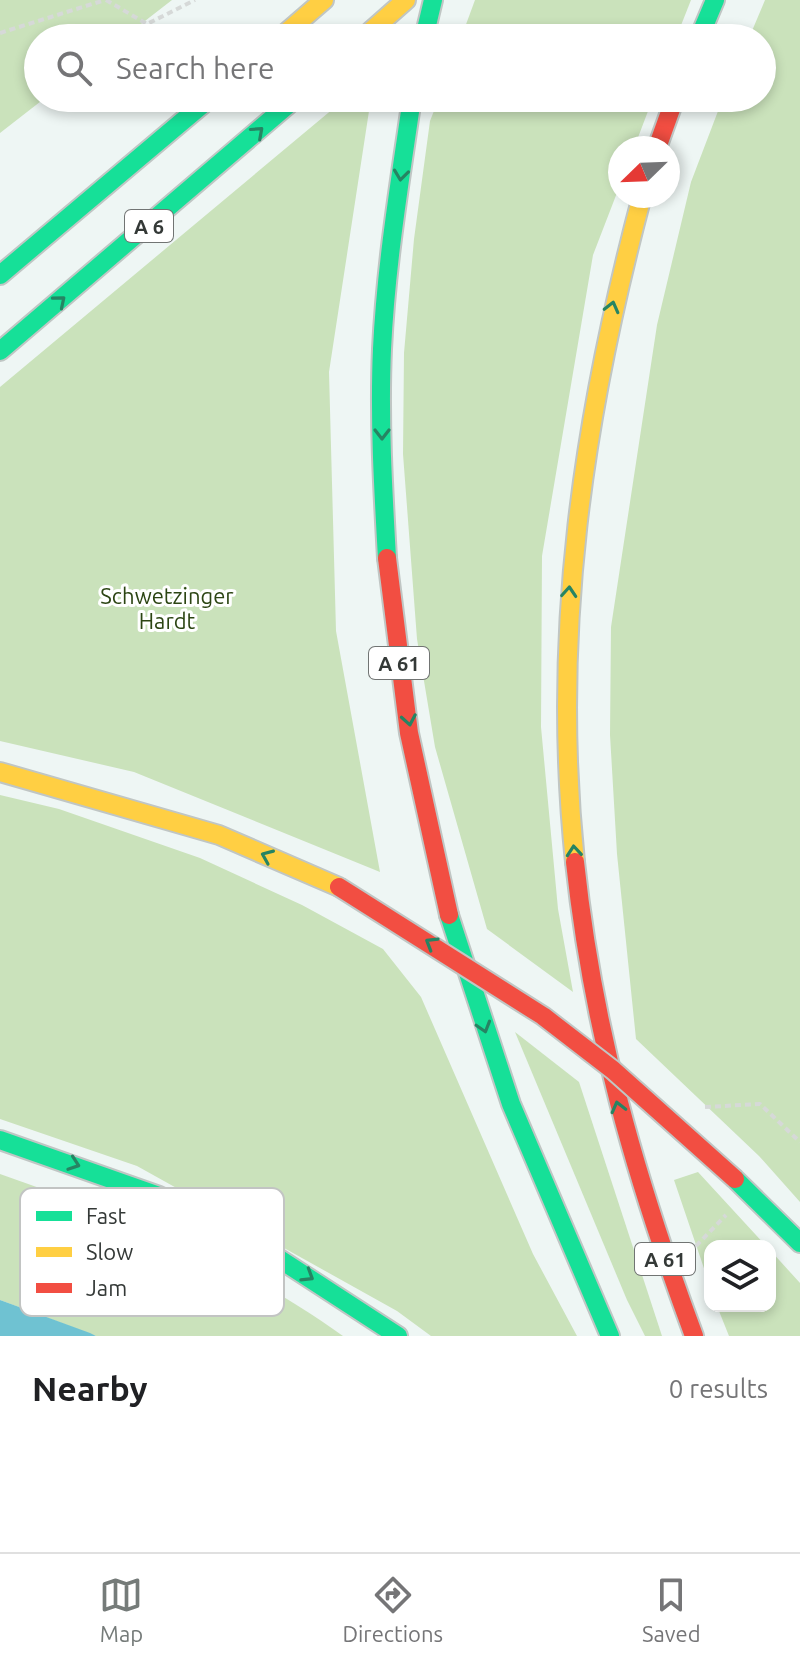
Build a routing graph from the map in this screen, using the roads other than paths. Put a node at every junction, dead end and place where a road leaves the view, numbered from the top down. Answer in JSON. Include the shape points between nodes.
{"nodes":[{"id":1,"x":324,"y":0,"type":"edge"},
{"id":2,"x":406,"y":0,"type":"edge"},
{"id":3,"x":433,"y":0,"type":"edge"},
{"id":4,"x":715,"y":0,"type":"edge"},
{"id":5,"x":296,"y":24,"type":"edge"},
{"id":6,"x":379,"y":24,"type":"edge"},
{"id":7,"x":427,"y":24,"type":"edge"},
{"id":8,"x":705,"y":24,"type":"edge"},
{"id":9,"x":193,"y":112,"type":"edge"},
{"id":10,"x":280,"y":112,"type":"edge"},
{"id":11,"x":410,"y":112,"type":"edge"},
{"id":12,"x":670,"y":112,"type":"edge"},
{"id":13,"x":661,"y":136,"type":"edge"},
{"id":14,"x":639,"y":208,"type":"edge"},
{"id":15,"x":0,"y":275,"type":"edge"},
{"id":16,"x":0,"y":351,"type":"edge"},
{"id":17,"x":0,"y":772,"type":"edge"},
{"id":18,"x":0,"y":1140,"type":"edge"},
{"id":19,"x":137,"y":1188,"type":"edge"},
{"id":20,"x":800,"y":1243,"type":"edge"},
{"id":21,"x":284,"y":1262,"type":"edge"},
{"id":22,"x":398,"y":1336,"type":"edge"},
{"id":23,"x":610,"y":1336,"type":"edge"},
{"id":24,"x":694,"y":1336,"type":"edge"}],
"edges":[{"from":1,"to":5,"type":"highway"},
{"from":2,"to":6,"type":"highway"},
{"from":3,"to":7,"type":"highway"},
{"from":4,"to":8,"type":"highway"},
{"from":9,"to":15,"type":"highway","number":"A 6"},
{"from":16,"to":10,"type":"highway","number":"A 6","one_way":true},
{"from":11,"to":23,"type":"highway","number":"A 61","one_way":true,"via":[[381,382],[385,556],[397,650],[429,833],[497,1068]]},
{"from":12,"to":13,"type":"highway"},
{"from":24,"to":14,"type":"highway","number":"A 61","one_way":true,"via":[[638,1183],[617,1102],[581,917],[569,797],[567,660],[577,500],[599,356]]},
{"from":20,"to":17,"type":"highway","one_way":true,"bridge":true,"via":[[613,1070],[543,1016],[339,887],[204,830]]},
{"from":18,"to":19,"type":"highway","one_way":true},
{"from":21,"to":22,"type":"highway","one_way":true}]}
